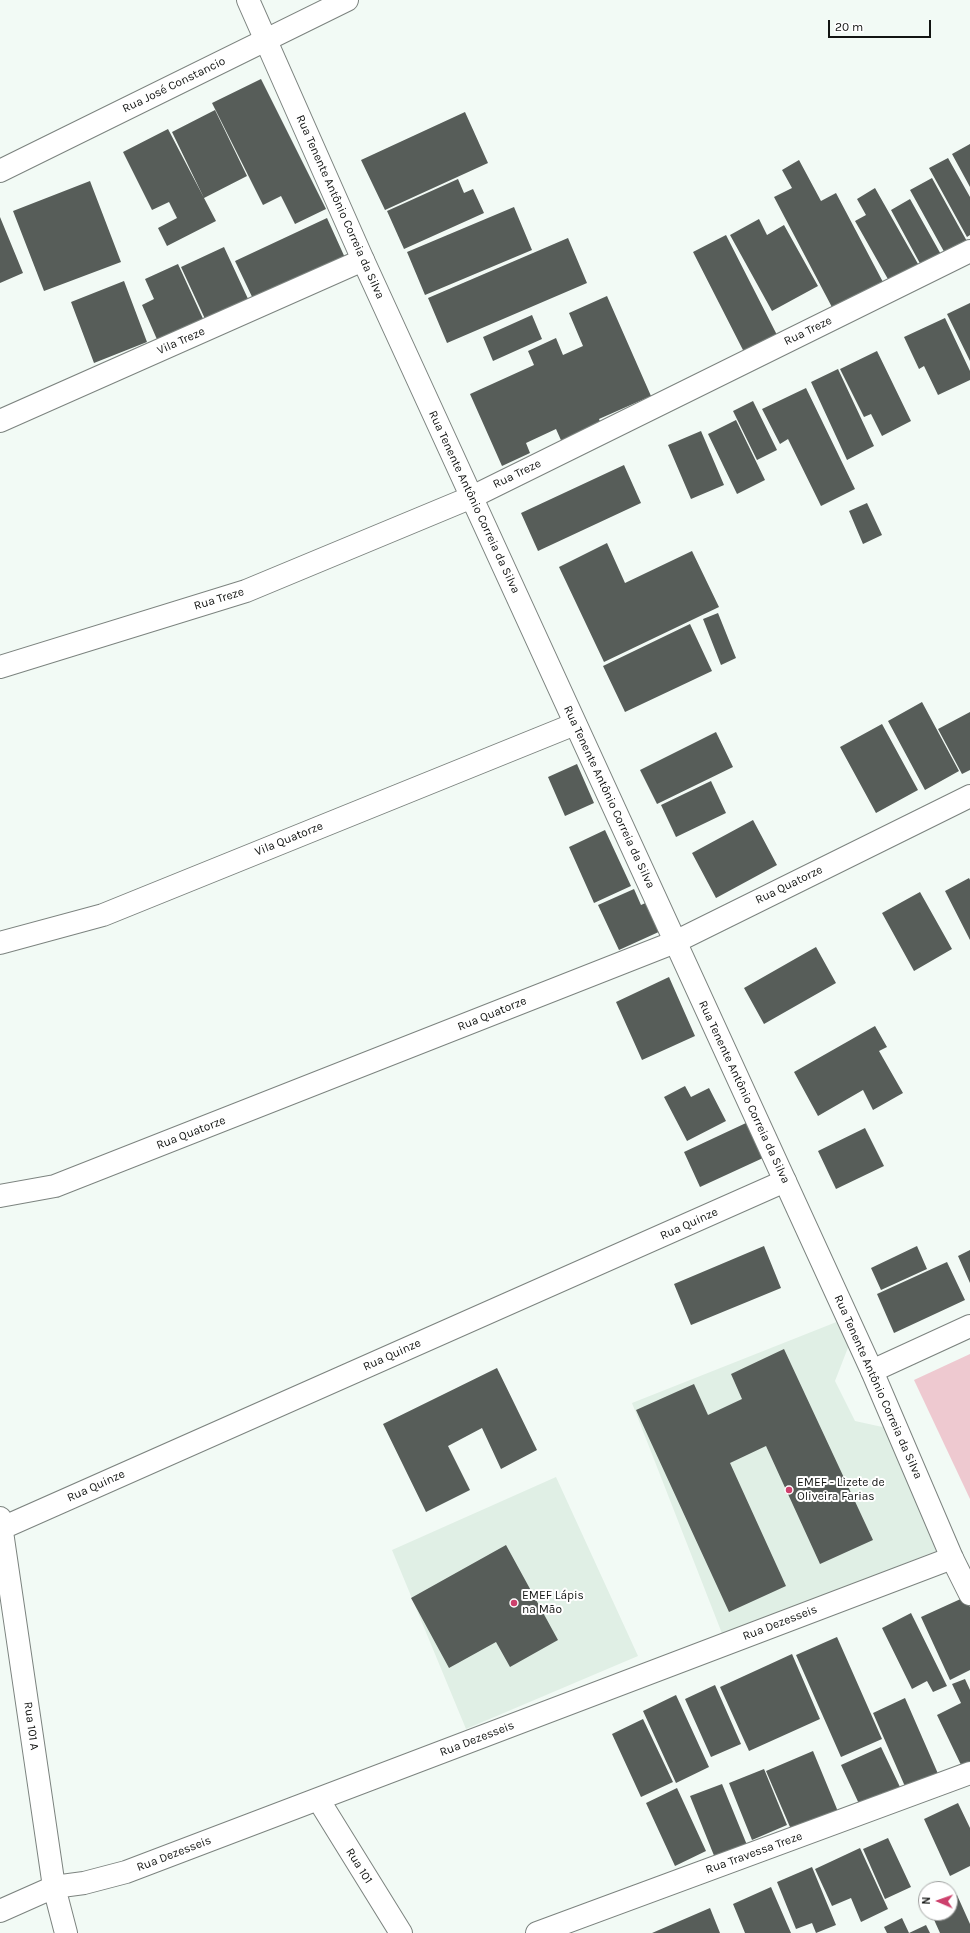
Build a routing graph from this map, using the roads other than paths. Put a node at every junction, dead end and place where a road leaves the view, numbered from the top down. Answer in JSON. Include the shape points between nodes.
{"nodes":[{"id":1,"x":248,"y":0,"type":"edge"},
{"id":2,"x":347,"y":0,"type":"edge"},
{"id":3,"x":265,"y":40,"type":"junction"},
{"id":4,"x":0,"y":171,"type":"edge"},
{"id":5,"x":970,"y":251,"type":"edge"},
{"id":6,"x":363,"y":260,"type":"junction"},
{"id":7,"x":0,"y":421,"type":"edge"},
{"id":8,"x":472,"y":497,"type":"junction"},
{"id":9,"x":0,"y":667,"type":"edge"},
{"id":10,"x":575,"y":724,"type":"junction"},
{"id":11,"x":970,"y":796,"type":"edge"},
{"id":12,"x":675,"y":942,"type":"junction"},
{"id":13,"x":0,"y":943,"type":"edge"},
{"id":14,"x":785,"y":1181,"type":"junction"},
{"id":15,"x":0,"y":1196,"type":"edge"},
{"id":16,"x":970,"y":1326,"type":"edge"},
{"id":17,"x":872,"y":1371,"type":"junction"},
{"id":18,"x":1,"y":1525,"type":"edge"},
{"id":19,"x":952,"y":1558,"type":"junction"},
{"id":20,"x":970,"y":1594,"type":"edge"},
{"id":21,"x":970,"y":1773,"type":"edge"},
{"id":22,"x":318,"y":1799,"type":"junction"},
{"id":23,"x":54,"y":1887,"type":"junction"},
{"id":24,"x":0,"y":1911,"type":"edge"},
{"id":25,"x":66,"y":1933,"type":"edge"},
{"id":26,"x":401,"y":1933,"type":"edge"},
{"id":27,"x":537,"y":1933,"type":"edge"}],
"edges":[{"from":1,"to":3,"type":"street","name":"Rua Tenente Antônio Correia da Silva"},
{"from":2,"to":3,"type":"street","name":"Rua José Constancio"},
{"from":3,"to":4,"type":"street","name":"Rua José Constancio"},
{"from":3,"to":6,"type":"street","name":"Rua Tenente Antônio Correia da Silva"},
{"from":5,"to":8,"type":"street","name":"Rua Treze"},
{"from":6,"to":7,"type":"street","name":"Vila Treze"},
{"from":6,"to":8,"type":"street","name":"Rua Tenente Antônio Correia da Silva"},
{"from":8,"to":9,"type":"street","name":"Rua Treze","via":[[246,591]]},
{"from":8,"to":10,"type":"street","name":"Rua Tenente Antônio Correia da Silva"},
{"from":10,"to":12,"type":"street","name":"Rua Tenente Antônio Correia da Silva"},
{"from":10,"to":13,"type":"street","name":"Vila Quatorze","via":[[103,915]]},
{"from":11,"to":12,"type":"street","name":"Rua Quatorze"},
{"from":12,"to":14,"type":"street","name":"Rua Tenente Antônio Correia da Silva"},
{"from":12,"to":15,"type":"street","name":"Rua Quatorze","via":[[55,1186]]},
{"from":14,"to":17,"type":"street","name":"Rua Tenente Antônio Correia da Silva"},
{"from":14,"to":18,"type":"street","name":"Rua Quinze"},
{"from":16,"to":17,"type":"street"},
{"from":17,"to":19,"type":"street","name":"Rua Tenente Antônio Correia da Silva"},
{"from":18,"to":23,"type":"street","name":"Rua 101 A"},
{"from":19,"to":20,"type":"street","name":"Rua Tenente Antônio Correia da Silva"},
{"from":19,"to":22,"type":"street","name":"Rua Dezesseis"},
{"from":21,"to":27,"type":"street","name":"Rua Travessa Treze"},
{"from":22,"to":23,"type":"street","name":"Rua Dezesseis","via":[[126,1872],[84,1884]]},
{"from":22,"to":26,"type":"street","name":"Rua 101"},
{"from":23,"to":24,"type":"street","name":"Rua Dezesseis"},
{"from":23,"to":25,"type":"street","name":"Rua 101 A"}]}
